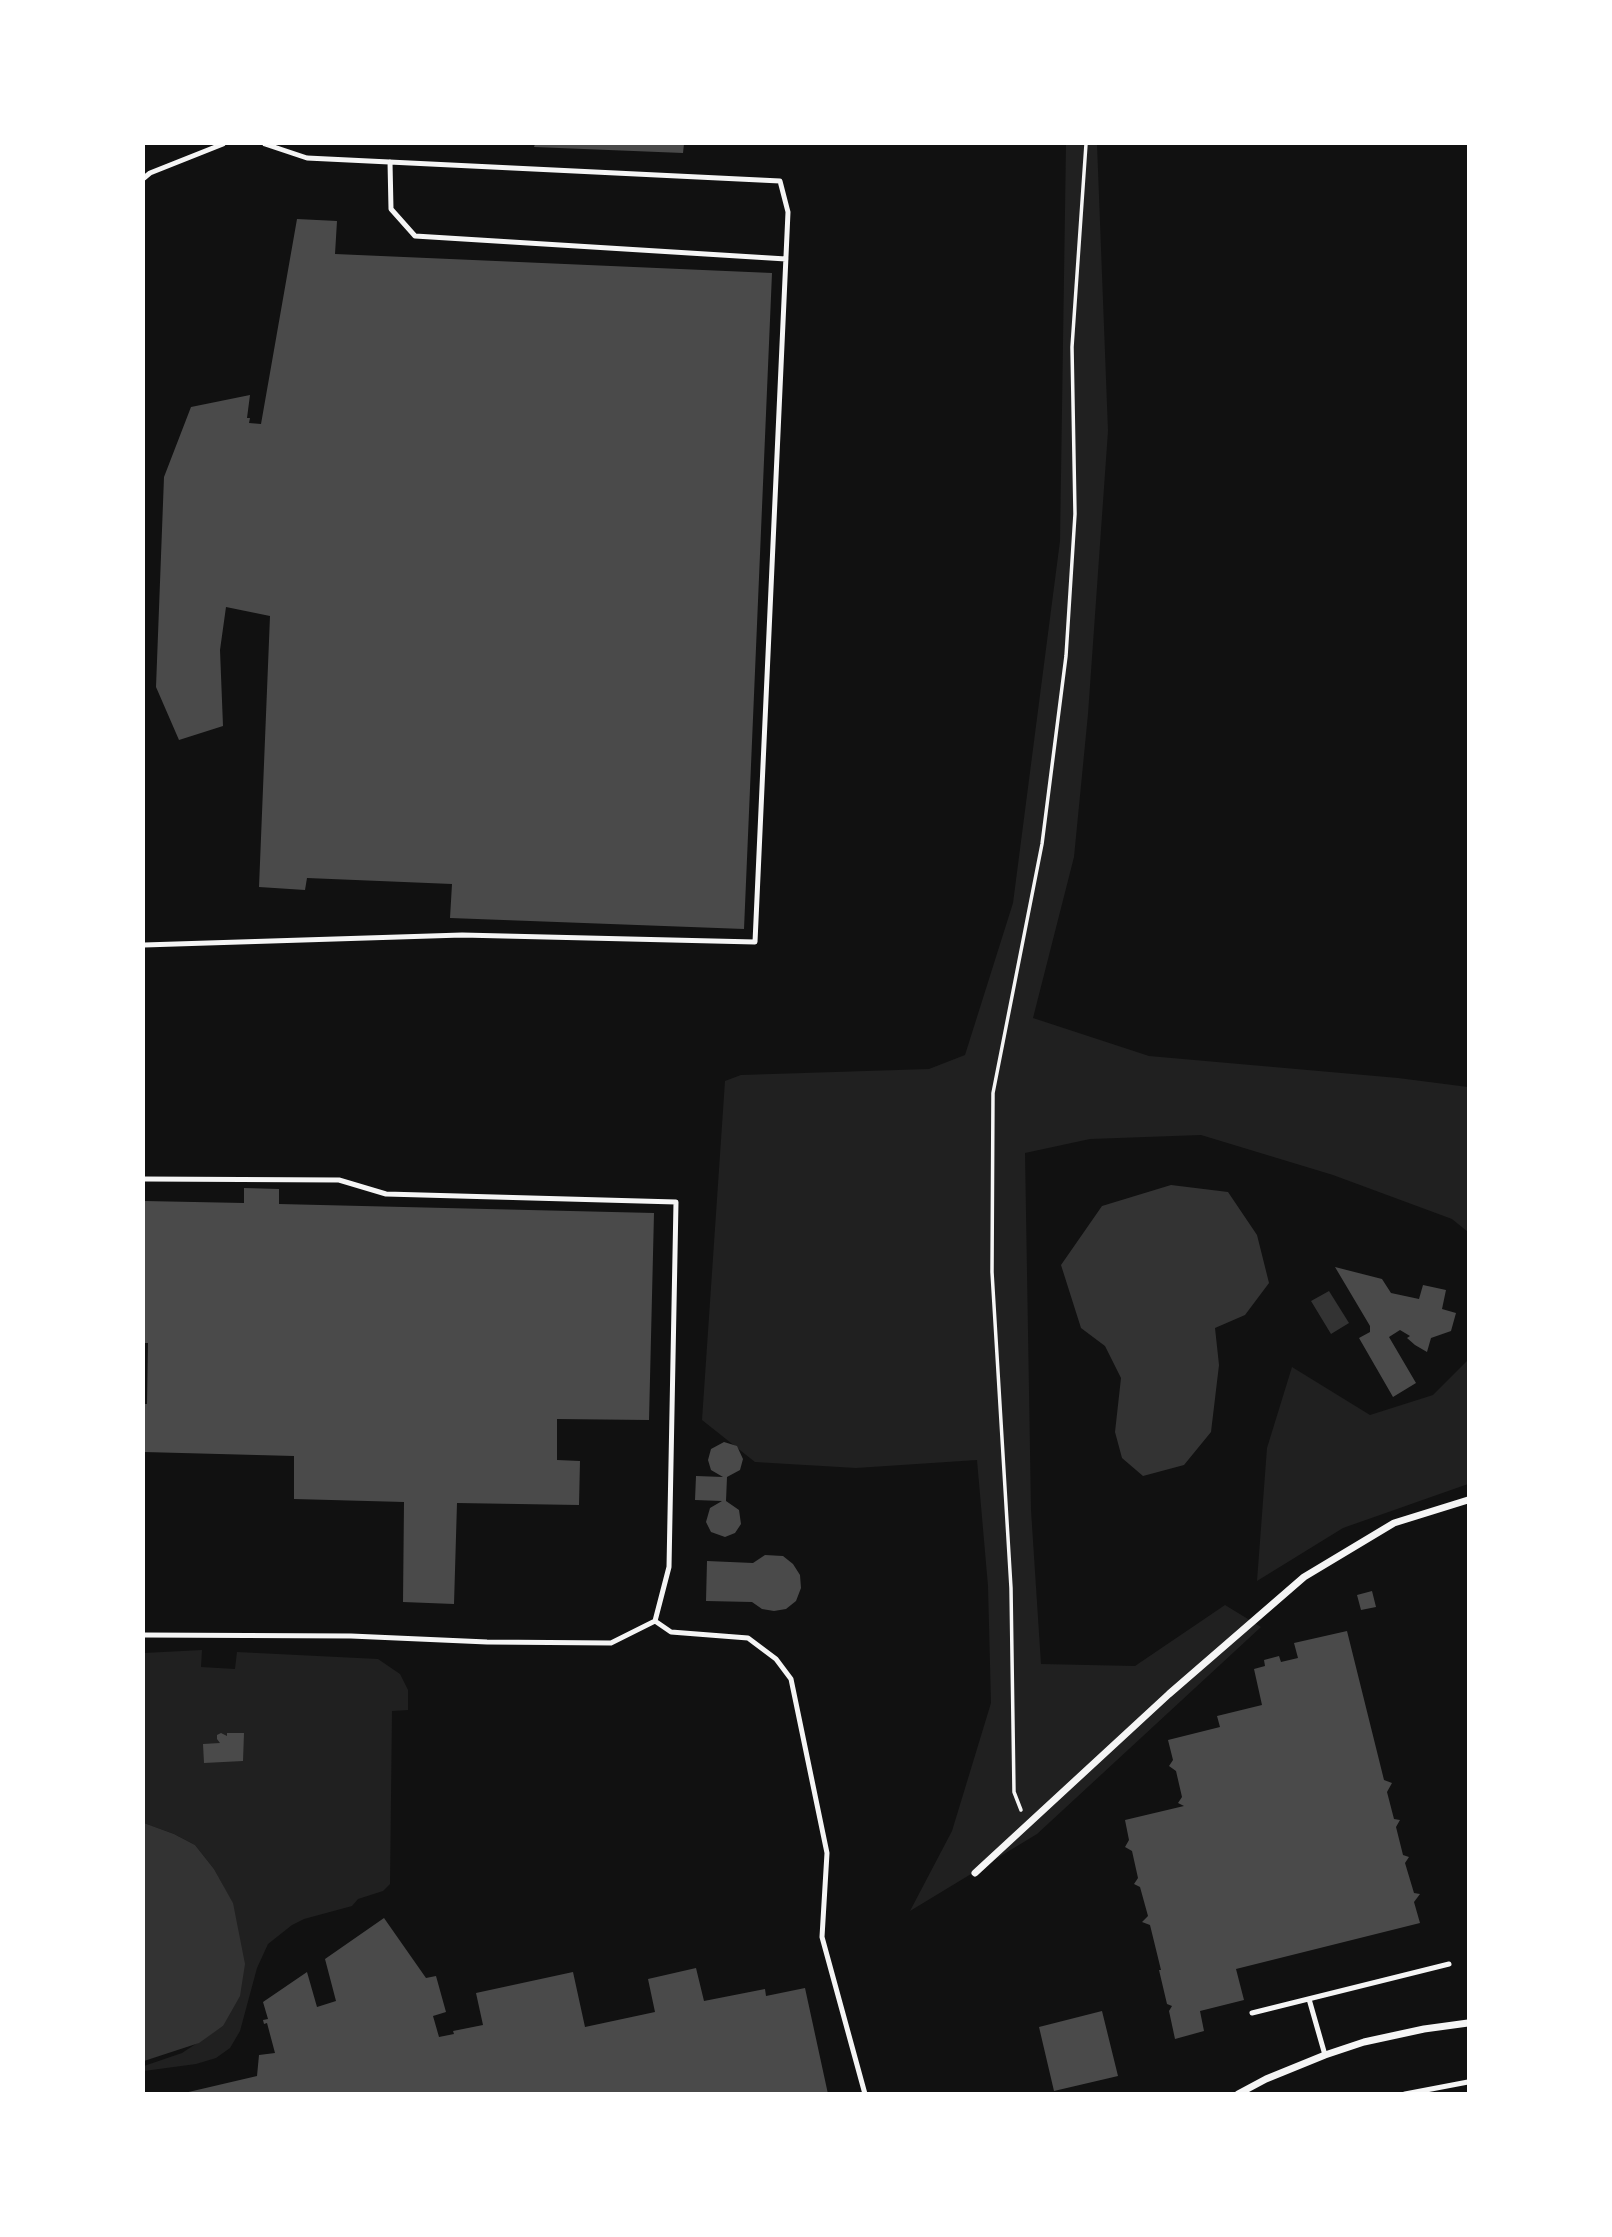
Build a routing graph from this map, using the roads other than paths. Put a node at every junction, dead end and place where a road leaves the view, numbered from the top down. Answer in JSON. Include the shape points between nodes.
{"nodes":[{"id":1,"x":223,"y":144,"type":"edge"},
{"id":2,"x":265,"y":144,"type":"edge"},
{"id":3,"x":390,"y":162,"type":"junction"},
{"id":4,"x":144,"y":178,"type":"edge"},
{"id":5,"x":786,"y":259,"type":"junction"},
{"id":6,"x":144,"y":945,"type":"edge"},
{"id":7,"x":144,"y":1179,"type":"edge"},
{"id":8,"x":1468,"y":1500,"type":"edge"},
{"id":9,"x":655,"y":1621,"type":"junction"},
{"id":10,"x":144,"y":1635,"type":"edge"},
{"id":11,"x":975,"y":1873,"type":"dead end"},
{"id":12,"x":1449,"y":1964,"type":"dead end"},
{"id":13,"x":1309,"y":1998,"type":"junction"},
{"id":14,"x":1252,"y":2013,"type":"dead end"},
{"id":15,"x":1468,"y":2024,"type":"edge"},
{"id":16,"x":1325,"y":2054,"type":"junction"},
{"id":17,"x":1468,"y":2082,"type":"edge"},
{"id":18,"x":865,"y":2094,"type":"edge"},
{"id":19,"x":1238,"y":2094,"type":"edge"},
{"id":20,"x":1405,"y":2094,"type":"edge"}],
"edges":[{"from":1,"to":4,"type":"lane"},
{"from":2,"to":3,"type":"lane","via":[[307,158]]},
{"from":3,"to":5,"type":"lane","via":[[391,209],[415,236]]},
{"from":3,"to":5,"type":"lane","via":[[780,181],[788,212]]},
{"from":5,"to":6,"type":"lane","via":[[755,942],[462,935]]},
{"from":7,"to":9,"type":"lane","via":[[339,1180],[386,1194],[676,1202],[669,1567]]},
{"from":8,"to":11,"type":"street","via":[[1394,1523],[1304,1577]]},
{"from":9,"to":10,"type":"lane","via":[[611,1643]]},
{"from":9,"to":18,"type":"lane","via":[[671,1632],[748,1638],[776,1659],[791,1679],[827,1853],[822,1937]]},
{"from":12,"to":13,"type":"lane"},
{"from":13,"to":14,"type":"lane"},
{"from":13,"to":16,"type":"lane"},
{"from":15,"to":16,"type":"street","via":[[1424,2029]]},
{"from":16,"to":19,"type":"street"},
{"from":17,"to":20,"type":"lane"}]}
